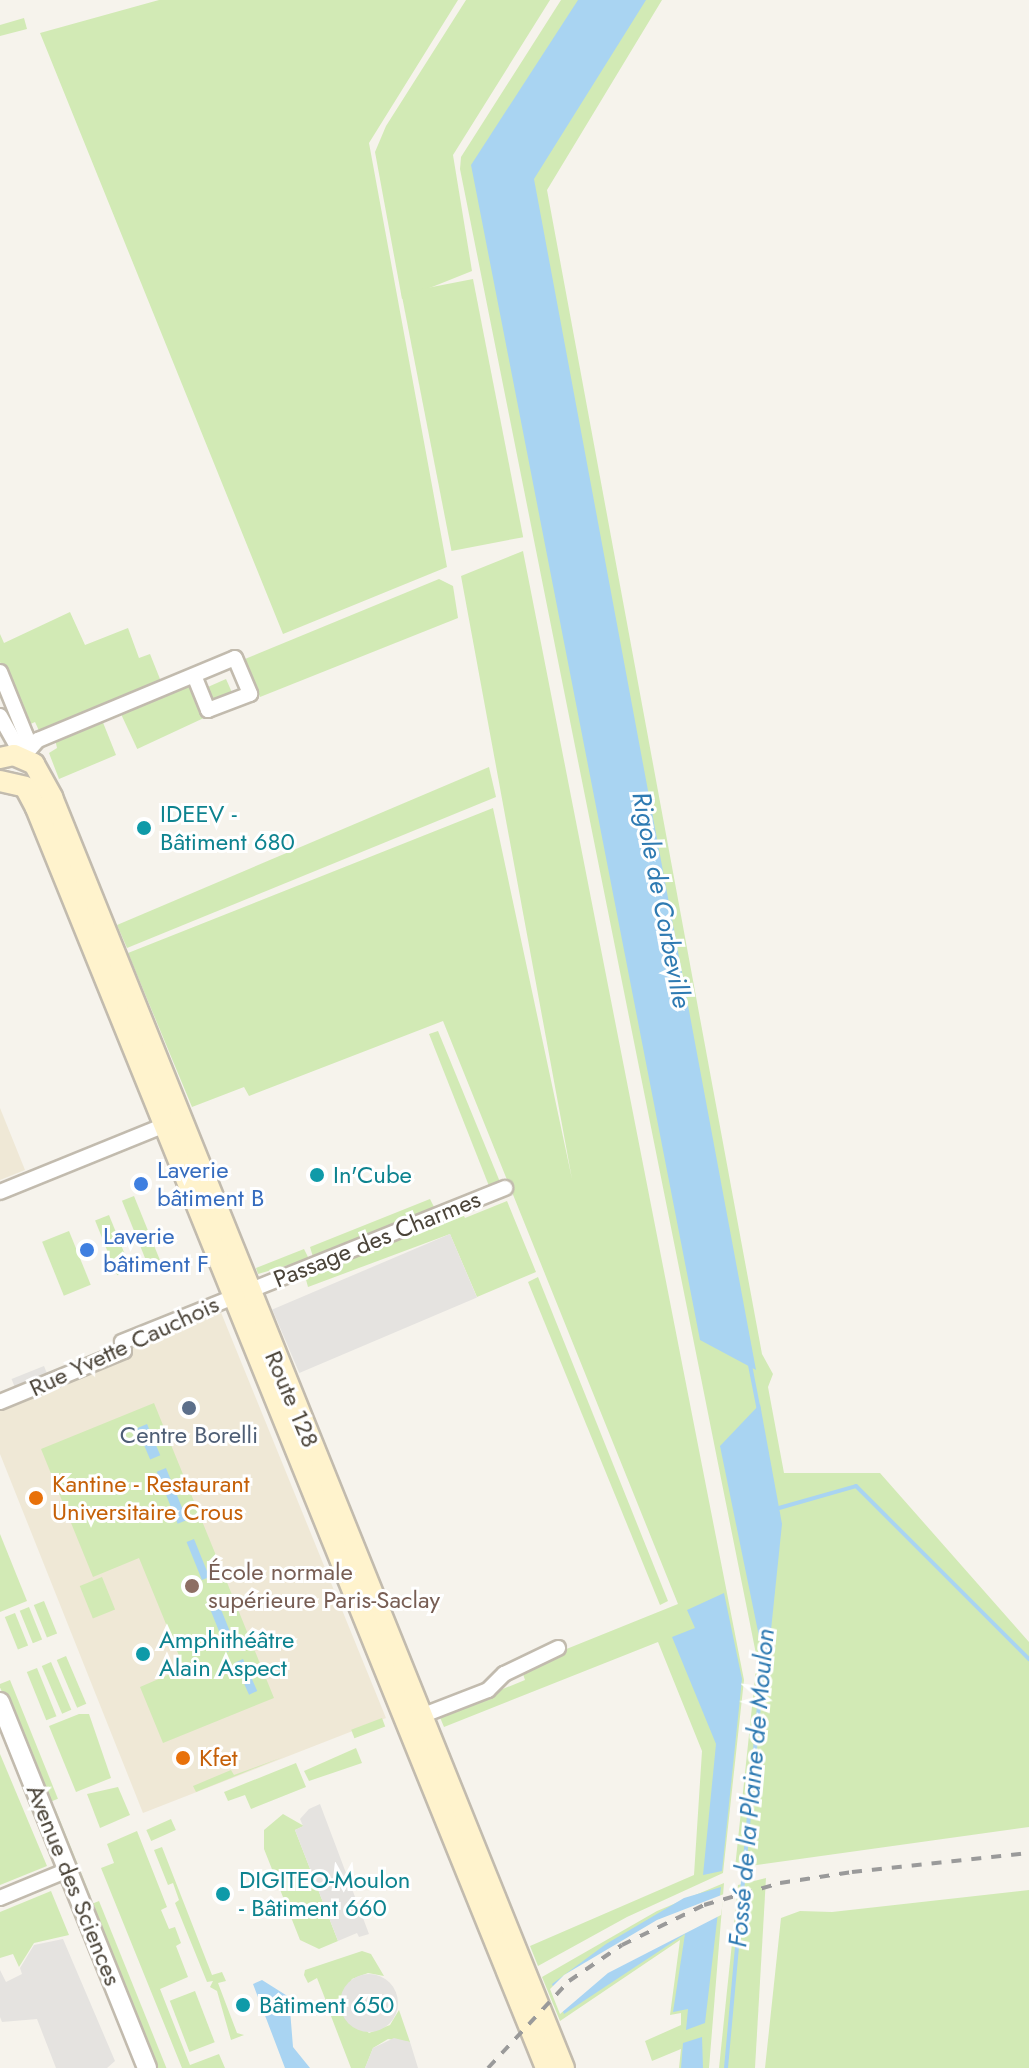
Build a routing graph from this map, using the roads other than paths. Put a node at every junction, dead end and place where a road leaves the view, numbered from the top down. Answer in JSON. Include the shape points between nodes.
{"nodes":[{"id":1,"x":0,"y":672,"type":"edge"},
{"id":2,"x":194,"y":676,"type":"dead end"},
{"id":3,"x":5,"y":696,"type":"edge"},
{"id":4,"x":0,"y":716,"type":"edge"},
{"id":5,"x":23,"y":757,"type":"junction"},
{"id":6,"x":0,"y":758,"type":"edge"},
{"id":7,"x":0,"y":781,"type":"edge"},
{"id":8,"x":172,"y":1123,"type":"junction"},
{"id":9,"x":505,"y":1188,"type":"dead end"},
{"id":10,"x":0,"y":1192,"type":"edge"},
{"id":11,"x":241,"y":1294,"type":"junction"},
{"id":12,"x":0,"y":1402,"type":"edge"},
{"id":13,"x":558,"y":1648,"type":"dead end"},
{"id":14,"x":0,"y":1702,"type":"edge"},
{"id":15,"x":421,"y":1716,"type":"junction"},
{"id":16,"x":68,"y":1870,"type":"junction"},
{"id":17,"x":0,"y":1898,"type":"edge"},
{"id":18,"x":147,"y":2068,"type":"edge"},
{"id":19,"x":546,"y":2068,"type":"edge"},
{"id":20,"x":564,"y":2068,"type":"edge"}],
"edges":[{"from":1,"to":3,"type":"street"},
{"from":2,"to":5,"type":"street","via":[[38,740]]},
{"from":3,"to":5,"type":"street","via":[[26,736]]},
{"from":4,"to":5,"type":"street"},
{"from":5,"to":6,"type":"main road"},
{"from":5,"to":8,"type":"main road","name":"Route 128","via":[[34,764],[52,797]]},
{"from":7,"to":8,"type":"main road","name":"Route 128","via":[[18,782],[32,797]]},
{"from":8,"to":10,"type":"street"},
{"from":8,"to":11,"type":"main road","name":"Route 128"},
{"from":9,"to":11,"type":"street","name":"Passage des Charmes"},
{"from":11,"to":12,"type":"street","name":"Rue Yvette Cauchois","via":[[120,1342],[124,1351]]},
{"from":11,"to":15,"type":"main road","name":"Route 128"},
{"from":11,"to":19,"type":"main road","name":"Route 128"},
{"from":13,"to":15,"type":"street","via":[[504,1674],[488,1690]]},
{"from":14,"to":16,"type":"street","name":"Avenue des Sciences"},
{"from":15,"to":20,"type":"main road","name":"Route 128"},
{"from":16,"to":17,"type":"street"},
{"from":16,"to":18,"type":"street","name":"Avenue des Sciences"}]}
